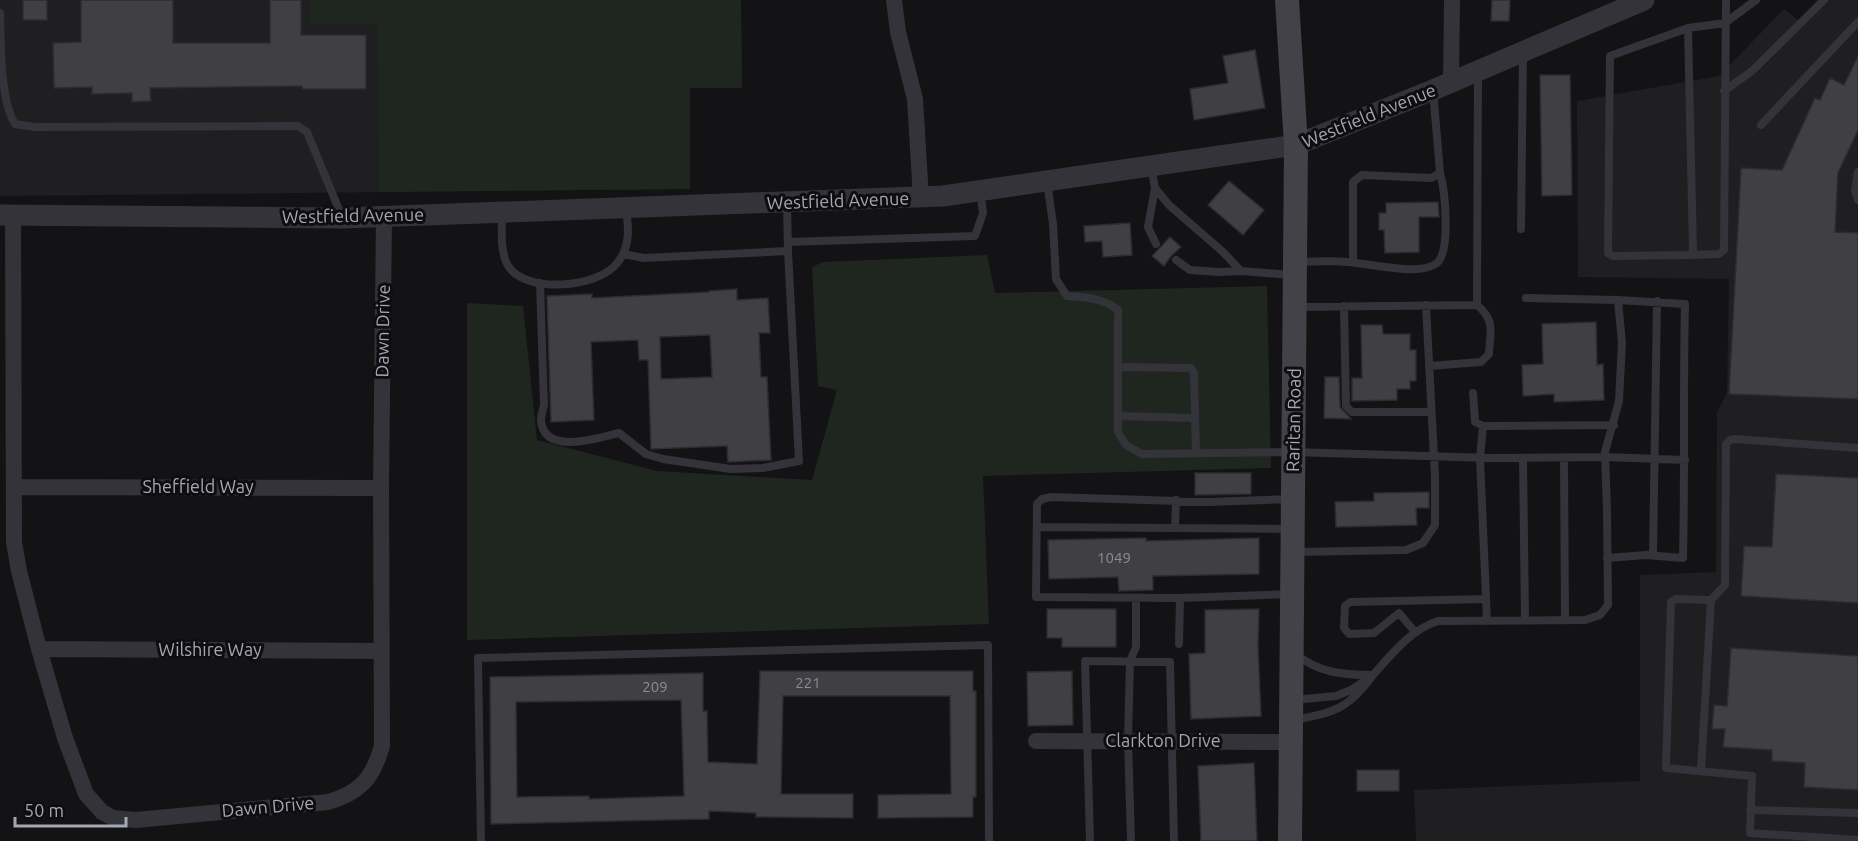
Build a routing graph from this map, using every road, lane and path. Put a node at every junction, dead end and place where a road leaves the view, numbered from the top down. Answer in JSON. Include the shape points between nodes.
{"nodes":[{"id":1,"x":894,"y":0,"type":"edge"},
{"id":2,"x":1287,"y":0,"type":"edge"},
{"id":3,"x":1452,"y":0,"type":"edge"},
{"id":4,"x":1644,"y":0,"type":"edge"},
{"id":5,"x":1726,"y":0,"type":"edge"},
{"id":6,"x":1756,"y":0,"type":"edge"},
{"id":7,"x":1824,"y":0,"type":"edge"},
{"id":8,"x":1611,"y":7,"type":"edge"},
{"id":9,"x":0,"y":13,"type":"edge"},
{"id":10,"x":1858,"y":22,"type":"edge"},
{"id":11,"x":1725,"y":23,"type":"junction"},
{"id":12,"x":1688,"y":28,"type":"junction"},
{"id":13,"x":0,"y":46,"type":"edge"},
{"id":14,"x":1523,"y":52,"type":"junction"},
{"id":15,"x":1478,"y":71,"type":"junction"},
{"id":16,"x":1442,"y":86,"type":"junction"},
{"id":17,"x":1724,"y":92,"type":"junction"},
{"id":18,"x":8,"y":119,"type":"edge"},
{"id":19,"x":1761,"y":125,"type":"dead end"},
{"id":20,"x":1296,"y":145,"type":"junction"},
{"id":21,"x":1151,"y":166,"type":"junction"},
{"id":22,"x":1858,"y":172,"type":"edge"},
{"id":23,"x":1440,"y":173,"type":"junction"},
{"id":24,"x":1047,"y":181,"type":"junction"},
{"id":25,"x":1155,"y":188,"type":"junction"},
{"id":26,"x":980,"y":191,"type":"junction"},
{"id":27,"x":921,"y":198,"type":"junction"},
{"id":28,"x":1858,"y":200,"type":"edge"},
{"id":29,"x":787,"y":203,"type":"junction"},
{"id":30,"x":626,"y":209,"type":"junction"},
{"id":31,"x":502,"y":214,"type":"junction"},
{"id":32,"x":7,"y":215,"type":"edge"},
{"id":33,"x":384,"y":216,"type":"junction"},
{"id":34,"x":343,"y":218,"type":"junction"},
{"id":35,"x":1521,"y":230,"type":"dead end"},
{"id":36,"x":1156,"y":244,"type":"dead end"},
{"id":37,"x":788,"y":246,"type":"junction"},
{"id":38,"x":623,"y":254,"type":"junction"},
{"id":39,"x":1690,"y":255,"type":"junction"},
{"id":40,"x":1176,"y":260,"type":"dead end"},
{"id":41,"x":1353,"y":263,"type":"junction"},
{"id":42,"x":1296,"y":269,"type":"junction"},
{"id":43,"x":1241,"y":271,"type":"junction"},
{"id":44,"x":540,"y":284,"type":"junction"},
{"id":45,"x":1526,"y":298,"type":"dead end"},
{"id":46,"x":1618,"y":300,"type":"junction"},
{"id":47,"x":1657,"y":301,"type":"junction"},
{"id":48,"x":1426,"y":305,"type":"junction"},
{"id":49,"x":1477,"y":305,"type":"junction"},
{"id":50,"x":1344,"y":306,"type":"junction"},
{"id":51,"x":1296,"y":307,"type":"junction"},
{"id":52,"x":1429,"y":366,"type":"junction"},
{"id":53,"x":1118,"y":367,"type":"junction"},
{"id":54,"x":1473,"y":393,"type":"dead end"},
{"id":55,"x":1431,"y":412,"type":"junction"},
{"id":56,"x":1118,"y":416,"type":"junction"},
{"id":57,"x":1195,"y":418,"type":"junction"},
{"id":58,"x":1614,"y":425,"type":"junction"},
{"id":59,"x":1483,"y":426,"type":"junction"},
{"id":60,"x":1858,"y":448,"type":"edge"},
{"id":61,"x":1294,"y":452,"type":"junction"},
{"id":62,"x":1196,"y":453,"type":"junction"},
{"id":63,"x":1435,"y":456,"type":"junction"},
{"id":64,"x":1605,"y":457,"type":"junction"},
{"id":65,"x":1480,"y":458,"type":"junction"},
{"id":66,"x":1523,"y":458,"type":"junction"},
{"id":67,"x":1564,"y":458,"type":"junction"},
{"id":68,"x":1653,"y":459,"type":"junction"},
{"id":69,"x":1685,"y":460,"type":"junction"},
{"id":70,"x":15,"y":487,"type":"junction"},
{"id":71,"x":381,"y":488,"type":"junction"},
{"id":72,"x":1293,"y":499,"type":"junction"},
{"id":73,"x":1176,"y":500,"type":"junction"},
{"id":74,"x":1037,"y":527,"type":"junction"},
{"id":75,"x":1175,"y":528,"type":"junction"},
{"id":76,"x":1292,"y":541,"type":"junction"},
{"id":77,"x":1653,"y":555,"type":"junction"},
{"id":78,"x":1607,"y":558,"type":"junction"},
{"id":79,"x":1292,"y":594,"type":"junction"},
{"id":80,"x":1136,"y":598,"type":"junction"},
{"id":81,"x":1180,"y":598,"type":"junction"},
{"id":82,"x":1486,"y":598,"type":"junction"},
{"id":83,"x":1711,"y":600,"type":"junction"},
{"id":84,"x":1395,"y":601,"type":"junction"},
{"id":85,"x":1399,"y":613,"type":"junction"},
{"id":86,"x":1525,"y":619,"type":"junction"},
{"id":87,"x":1565,"y":620,"type":"junction"},
{"id":88,"x":1487,"y":621,"type":"junction"},
{"id":89,"x":1415,"y":632,"type":"junction"},
{"id":90,"x":1179,"y":644,"type":"dead end"},
{"id":91,"x":1291,"y":647,"type":"junction"},
{"id":92,"x":39,"y":649,"type":"junction"},
{"id":93,"x":381,"y":651,"type":"junction"},
{"id":94,"x":1130,"y":661,"type":"junction"},
{"id":95,"x":1372,"y":675,"type":"junction"},
{"id":96,"x":1290,"y":721,"type":"junction"},
{"id":97,"x":1128,"y":740,"type":"junction"},
{"id":98,"x":1036,"y":741,"type":"dead end"},
{"id":99,"x":1086,"y":741,"type":"junction"},
{"id":100,"x":1173,"y":742,"type":"junction"},
{"id":101,"x":1701,"y":771,"type":"junction"},
{"id":102,"x":1750,"y":810,"type":"junction"},
{"id":103,"x":1858,"y":813,"type":"edge"},
{"id":104,"x":1858,"y":840,"type":"edge"},
{"id":105,"x":481,"y":841,"type":"edge"},
{"id":106,"x":989,"y":841,"type":"edge"},
{"id":107,"x":1090,"y":841,"type":"edge"},
{"id":108,"x":1131,"y":841,"type":"edge"},
{"id":109,"x":1174,"y":841,"type":"edge"},
{"id":110,"x":1290,"y":841,"type":"edge"}],
"edges":[{"from":1,"to":27,"type":"street","via":[[915,99]]},
{"from":2,"to":20,"type":"main road","name":"Raritan Road"},
{"from":3,"to":16,"type":"street"},
{"from":4,"to":8,"type":"street","name":"Westfield Avenue"},
{"from":5,"to":11,"type":"lane"},
{"from":6,"to":11,"type":"lane"},
{"from":7,"to":17,"type":"lane","via":[[1752,72]]},
{"from":8,"to":14,"type":"street","name":"Westfield Avenue"},
{"from":9,"to":13,"type":"lane"},
{"from":10,"to":19,"type":"lane"},
{"from":11,"to":12,"type":"lane"},
{"from":11,"to":17,"type":"lane"},
{"from":12,"to":39,"type":"lane","via":[[1693,251]]},
{"from":12,"to":39,"type":"lane","via":[[1610,56],[1608,253]]},
{"from":13,"to":18,"type":"lane","via":[[2,97]]},
{"from":14,"to":15,"type":"street","name":"Westfield Avenue"},
{"from":14,"to":35,"type":"lane"},
{"from":15,"to":16,"type":"street","name":"Westfield Avenue"},
{"from":15,"to":49,"type":"lane"},
{"from":16,"to":20,"type":"street","name":"Westfield Avenue"},
{"from":16,"to":23,"type":"lane"},
{"from":17,"to":39,"type":"lane","via":[[1724,250],[1719,254]]},
{"from":18,"to":34,"type":"lane","via":[[35,127],[298,126],[307,132]]},
{"from":20,"to":21,"type":"street","name":"Westfield Avenue"},
{"from":20,"to":42,"type":"main road","name":"Raritan Road"},
{"from":21,"to":24,"type":"street","name":"Westfield Avenue"},
{"from":21,"to":25,"type":"lane"},
{"from":22,"to":28,"type":"lane"},
{"from":23,"to":41,"type":"lane","via":[[1431,178],[1362,175],[1353,182]]},
{"from":23,"to":41,"type":"lane","via":[[1444,189],[1444,251],[1437,262],[1422,269]]},
{"from":24,"to":26,"type":"street","name":"Westfield Avenue"},
{"from":24,"to":53,"type":"lane","via":[[1056,279],[1067,296],[1107,302],[1118,310]]},
{"from":25,"to":36,"type":"lane","via":[[1148,227]]},
{"from":25,"to":43,"type":"lane"},
{"from":26,"to":27,"type":"street","name":"Westfield Avenue"},
{"from":26,"to":37,"type":"lane","via":[[983,213],[975,236]]},
{"from":27,"to":29,"type":"street","name":"Westfield Avenue"},
{"from":29,"to":30,"type":"street","name":"Westfield Avenue"},
{"from":29,"to":37,"type":"lane"},
{"from":30,"to":31,"type":"street","name":"Westfield Avenue"},
{"from":30,"to":38,"type":"lane","via":[[629,232]]},
{"from":31,"to":33,"type":"street","name":"Westfield Avenue"},
{"from":31,"to":44,"type":"lane","via":[[506,262],[518,276]]},
{"from":32,"to":34,"type":"street","name":"Westfield Avenue"},
{"from":32,"to":70,"type":"street","name":"Dawn Drive"},
{"from":33,"to":34,"type":"street","name":"Westfield Avenue"},
{"from":33,"to":71,"type":"street","name":"Dawn Drive"},
{"from":37,"to":38,"type":"lane","via":[[644,258]]},
{"from":37,"to":44,"type":"lane","via":[[799,461],[763,468],[732,469],[663,459],[646,454],[619,433],[567,443],[551,437],[541,420],[544,405]]},
{"from":38,"to":44,"type":"lane","via":[[618,264],[595,279]]},
{"from":40,"to":43,"type":"lane","via":[[1190,270]]},
{"from":41,"to":42,"type":"lane"},
{"from":42,"to":43,"type":"lane"},
{"from":42,"to":51,"type":"main road","name":"Raritan Road"},
{"from":45,"to":46,"type":"lane"},
{"from":46,"to":47,"type":"lane"},
{"from":46,"to":58,"type":"lane","via":[[1622,368]]},
{"from":47,"to":68,"type":"lane"},
{"from":47,"to":69,"type":"lane","via":[[1685,304]]},
{"from":48,"to":49,"type":"lane"},
{"from":48,"to":50,"type":"lane"},
{"from":48,"to":52,"type":"lane"},
{"from":49,"to":52,"type":"lane","via":[[1491,320],[1489,354],[1481,362]]},
{"from":50,"to":51,"type":"lane"},
{"from":50,"to":55,"type":"lane","via":[[1346,406],[1352,412]]},
{"from":51,"to":61,"type":"main road","name":"Raritan Road"},
{"from":52,"to":55,"type":"lane"},
{"from":53,"to":56,"type":"lane"},
{"from":53,"to":57,"type":"lane","via":[[1191,368]]},
{"from":54,"to":59,"type":"lane","via":[[1475,422]]},
{"from":55,"to":63,"type":"lane"},
{"from":56,"to":57,"type":"lane"},
{"from":56,"to":62,"type":"lane","via":[[1118,432],[1126,444],[1142,454]]},
{"from":57,"to":62,"type":"lane"},
{"from":58,"to":59,"type":"lane"},
{"from":58,"to":64,"type":"lane"},
{"from":59,"to":65,"type":"lane"},
{"from":60,"to":83,"type":"lane","via":[[1730,440],[1726,444],[1725,585]]},
{"from":61,"to":62,"type":"lane"},
{"from":61,"to":63,"type":"lane"},
{"from":61,"to":72,"type":"main road","name":"Raritan Road"},
{"from":63,"to":65,"type":"lane"},
{"from":63,"to":76,"type":"lane","via":[[1435,525],[1424,543],[1406,550]]},
{"from":64,"to":67,"type":"lane"},
{"from":64,"to":68,"type":"lane"},
{"from":64,"to":78,"type":"lane"},
{"from":65,"to":66,"type":"lane"},
{"from":65,"to":82,"type":"lane"},
{"from":66,"to":67,"type":"lane"},
{"from":66,"to":86,"type":"lane"},
{"from":67,"to":87,"type":"lane"},
{"from":68,"to":69,"type":"lane"},
{"from":68,"to":77,"type":"lane"},
{"from":69,"to":77,"type":"lane","via":[[1683,558]]},
{"from":70,"to":71,"type":"street","name":"Sheffield Way"},
{"from":70,"to":92,"type":"street","name":"Dawn Drive","via":[[14,542]]},
{"from":71,"to":93,"type":"street","name":"Dawn Drive"},
{"from":72,"to":73,"type":"lane"},
{"from":72,"to":76,"type":"main road","name":"Raritan Road"},
{"from":73,"to":74,"type":"lane","via":[[1051,497],[1036,504]]},
{"from":73,"to":75,"type":"lane"},
{"from":74,"to":75,"type":"lane"},
{"from":74,"to":80,"type":"lane","via":[[1036,597]]},
{"from":75,"to":76,"type":"lane"},
{"from":76,"to":79,"type":"main road","name":"Raritan Road"},
{"from":77,"to":78,"type":"lane"},
{"from":78,"to":87,"type":"lane","via":[[1608,605],[1594,619]]},
{"from":79,"to":81,"type":"lane"},
{"from":79,"to":91,"type":"main road","name":"Raritan Road"},
{"from":80,"to":81,"type":"lane"},
{"from":80,"to":94,"type":"lane","via":[[1136,647]]},
{"from":81,"to":90,"type":"lane"},
{"from":82,"to":84,"type":"lane"},
{"from":82,"to":88,"type":"lane"},
{"from":83,"to":101,"type":"lane"},
{"from":83,"to":101,"type":"lane","via":[[1671,602],[1665,766]]},
{"from":84,"to":85,"type":"lane"},
{"from":84,"to":85,"type":"lane","via":[[1347,603],[1346,632],[1374,633]]},
{"from":85,"to":89,"type":"lane"},
{"from":86,"to":87,"type":"lane"},
{"from":86,"to":88,"type":"lane"},
{"from":88,"to":89,"type":"lane","via":[[1438,621]]},
{"from":89,"to":95,"type":"lane"},
{"from":91,"to":95,"type":"lane","via":[[1296,655],[1322,670]]},
{"from":91,"to":96,"type":"main road","name":"Raritan Road"},
{"from":92,"to":93,"type":"street","name":"Wilshire Way"},
{"from":92,"to":93,"type":"street","name":"Dawn Drive","via":[[86,794],[113,818],[136,820],[328,802],[346,797],[370,776],[382,746]]},
{"from":94,"to":97,"type":"lane"},
{"from":94,"to":99,"type":"lane","via":[[1085,661]]},
{"from":94,"to":100,"type":"lane","via":[[1170,662]]},
{"from":95,"to":96,"type":"lane"},
{"from":95,"to":96,"type":"lane","via":[[1361,692],[1342,708]]},
{"from":96,"to":100,"type":"street","name":"Clarkton Drive"},
{"from":96,"to":110,"type":"main road","name":"Raritan Road"},
{"from":97,"to":99,"type":"street","name":"Clarkton Drive"},
{"from":97,"to":100,"type":"street","name":"Clarkton Drive"},
{"from":97,"to":108,"type":"lane"},
{"from":98,"to":99,"type":"street","name":"Clarkton Drive"},
{"from":99,"to":107,"type":"lane"},
{"from":100,"to":109,"type":"lane"},
{"from":101,"to":102,"type":"lane","via":[[1752,776]]},
{"from":102,"to":103,"type":"lane"},
{"from":102,"to":104,"type":"lane","via":[[1750,833]]},
{"from":105,"to":106,"type":"lane","via":[[478,658],[988,645]]}]}
